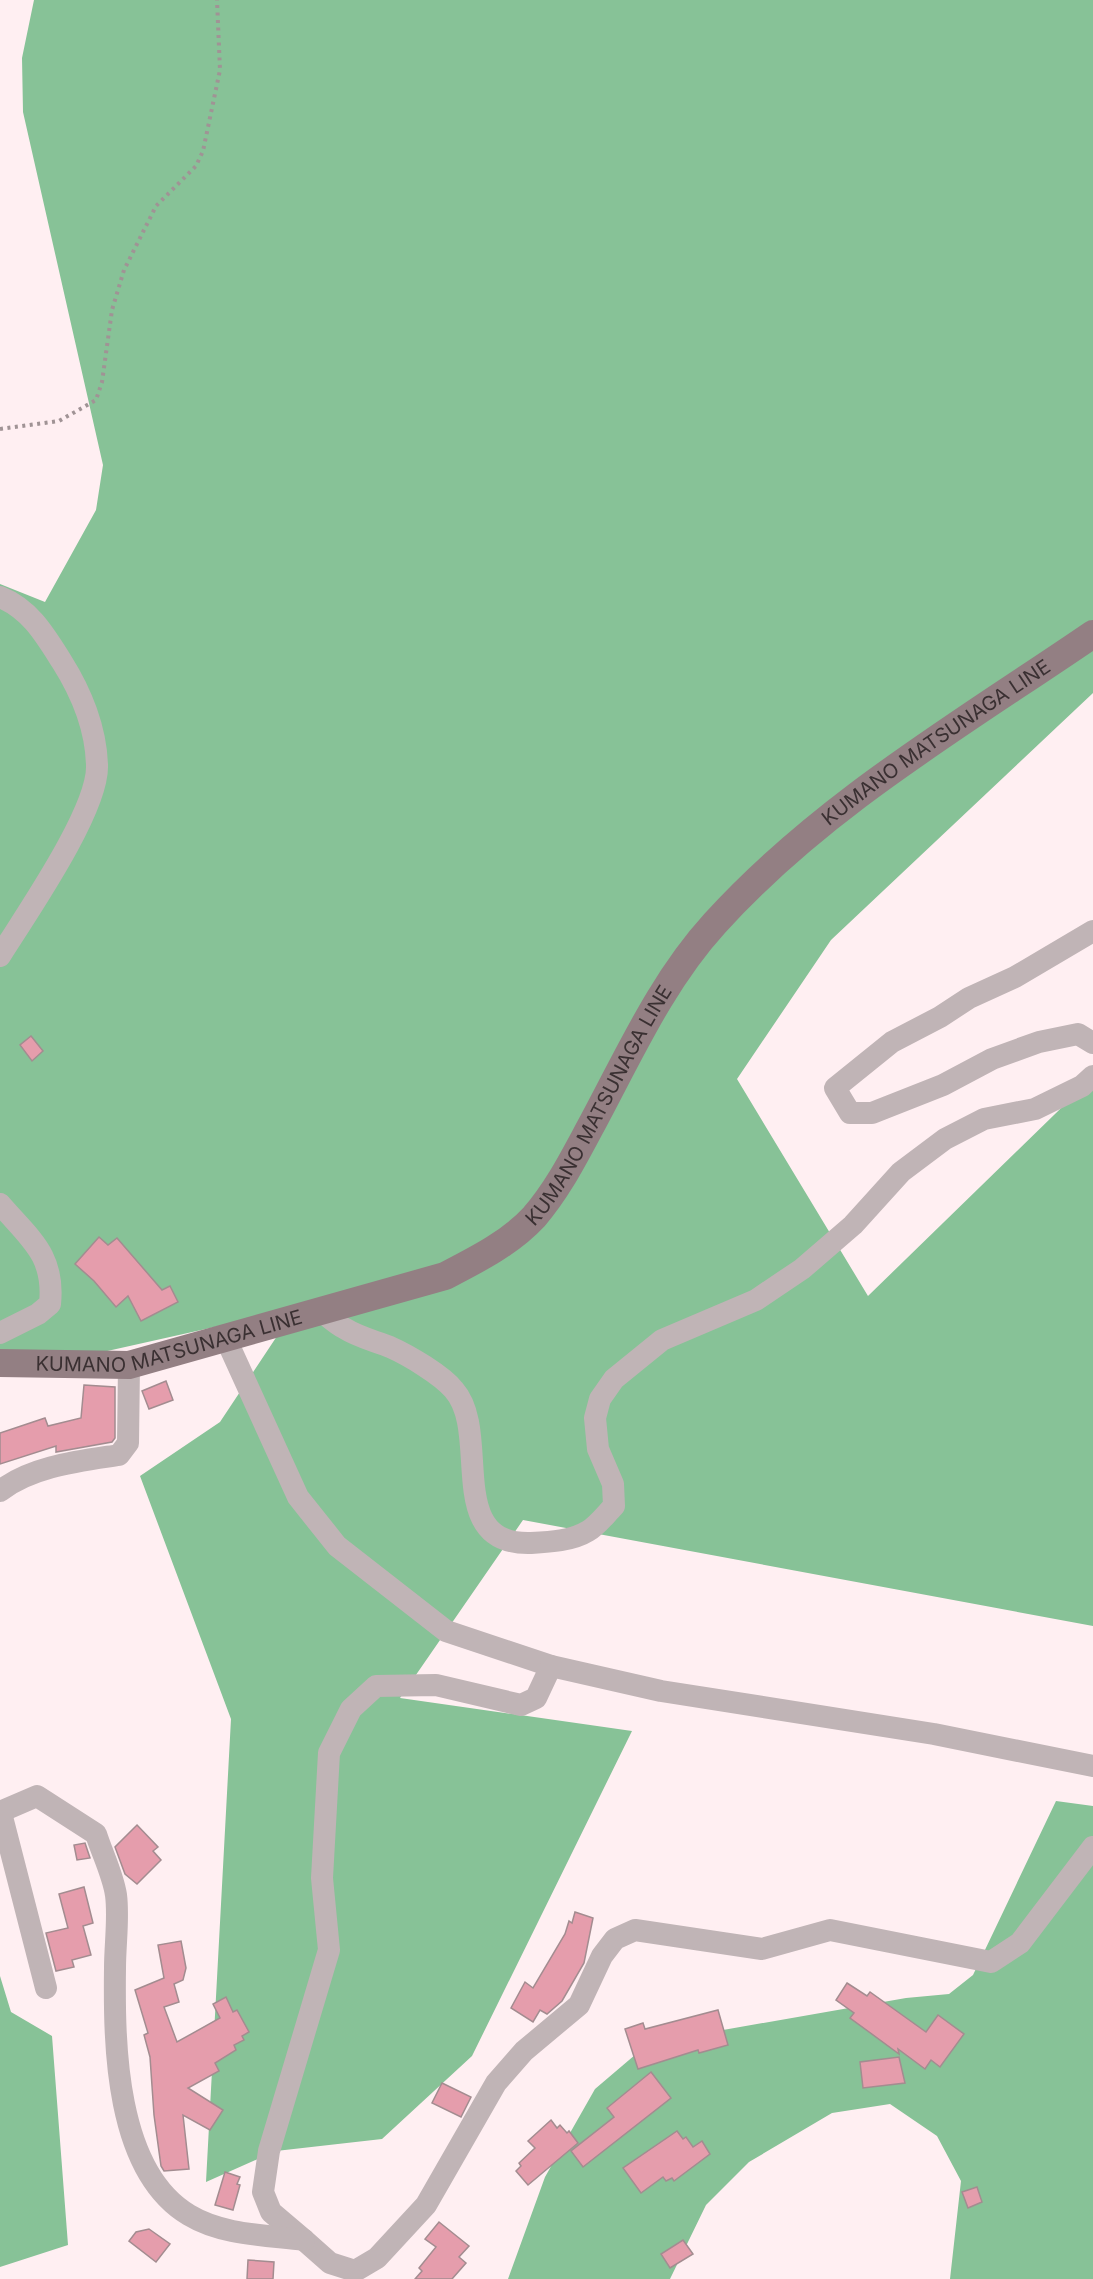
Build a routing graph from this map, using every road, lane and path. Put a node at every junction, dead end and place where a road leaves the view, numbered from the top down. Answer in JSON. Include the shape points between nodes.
{"nodes":[{"id":1,"x":217,"y":0,"type":"edge"},
{"id":2,"x":0,"y":429,"type":"edge"},
{"id":3,"x":0,"y":597,"type":"edge"},
{"id":4,"x":1093,"y":634,"type":"edge"},
{"id":5,"x":1093,"y":931,"type":"edge"},
{"id":6,"x":0,"y":956,"type":"edge"},
{"id":7,"x":1093,"y":1043,"type":"edge"},
{"id":8,"x":1093,"y":1076,"type":"edge"},
{"id":9,"x":0,"y":1204,"type":"edge"},
{"id":10,"x":322,"y":1312,"type":"junction"},
{"id":11,"x":0,"y":1333,"type":"edge"},
{"id":12,"x":226,"y":1339,"type":"junction"},
{"id":13,"x":0,"y":1363,"type":"edge"},
{"id":14,"x":129,"y":1365,"type":"junction"},
{"id":15,"x":0,"y":1491,"type":"edge"},
{"id":16,"x":551,"y":1666,"type":"junction"},
{"id":17,"x":1093,"y":1766,"type":"edge"},
{"id":18,"x":1,"y":1812,"type":"edge"},
{"id":19,"x":1093,"y":1847,"type":"edge"},
{"id":20,"x":46,"y":1988,"type":"dead end"},
{"id":21,"x":304,"y":2240,"type":"junction"}],
"edges":[{"from":1,"to":2,"type":"path","via":[[220,70],[203,151],[196,166],[156,206],[124,270],[112,310],[96,400],[58,421]]},
{"from":3,"to":6,"type":"street","via":[[26,611],[74,680],[90,724],[97,767],[89,800],[65,852]]},
{"from":4,"to":10,"type":"main road","name":"KUMANO MATSUNAGA LINE","via":[[823,822],[760,876],[669,979],[560,1185],[532,1219],[491,1252],[445,1276]]},
{"from":5,"to":7,"type":"street","via":[[892,1042],[835,1088],[850,1113],[872,1113],[1039,1042],[1078,1034]]},
{"from":8,"to":10,"type":"street","via":[[1083,1086],[1035,1109],[984,1119],[945,1139],[901,1172],[853,1226],[802,1269],[756,1300],[662,1340],[614,1379],[600,1399],[595,1418],[598,1449],[613,1484],[614,1506],[588,1532],[555,1542],[515,1543],[499,1538],[477,1507],[469,1431],[463,1403],[454,1389],[394,1349],[344,1329]]},
{"from":9,"to":11,"type":"street","via":[[48,1263],[52,1286],[50,1304]]},
{"from":10,"to":12,"type":"main road","name":"KUMANO MATSUNAGA LINE"},
{"from":12,"to":14,"type":"main road","name":"KUMANO MATSUNAGA LINE"},
{"from":12,"to":16,"type":"street","via":[[298,1497],[336,1546],[446,1631]]},
{"from":13,"to":14,"type":"main road","name":"KUMANO MATSUNAGA LINE"},
{"from":14,"to":15,"type":"street","via":[[128,1443],[119,1455],[58,1465]]},
{"from":16,"to":17,"type":"street","via":[[661,1691],[934,1734]]},
{"from":16,"to":21,"type":"street","via":[[536,1698],[521,1705],[436,1685],[376,1686],[351,1709],[329,1753],[322,1878],[329,1950],[269,2151],[263,2192],[272,2212]]},
{"from":18,"to":20,"type":"street"},
{"from":18,"to":21,"type":"street","via":[[36,1796],[96,1834],[116,1895],[119,2064],[132,2140],[143,2166],[172,2204],[191,2216],[231,2231]]},
{"from":19,"to":21,"type":"street","via":[[1020,1943],[991,1962],[830,1930],[762,1948],[635,1930],[615,1939],[602,1956],[579,2005],[524,2051],[496,2083],[426,2205],[377,2258],[355,2271],[330,2263]]}]}
